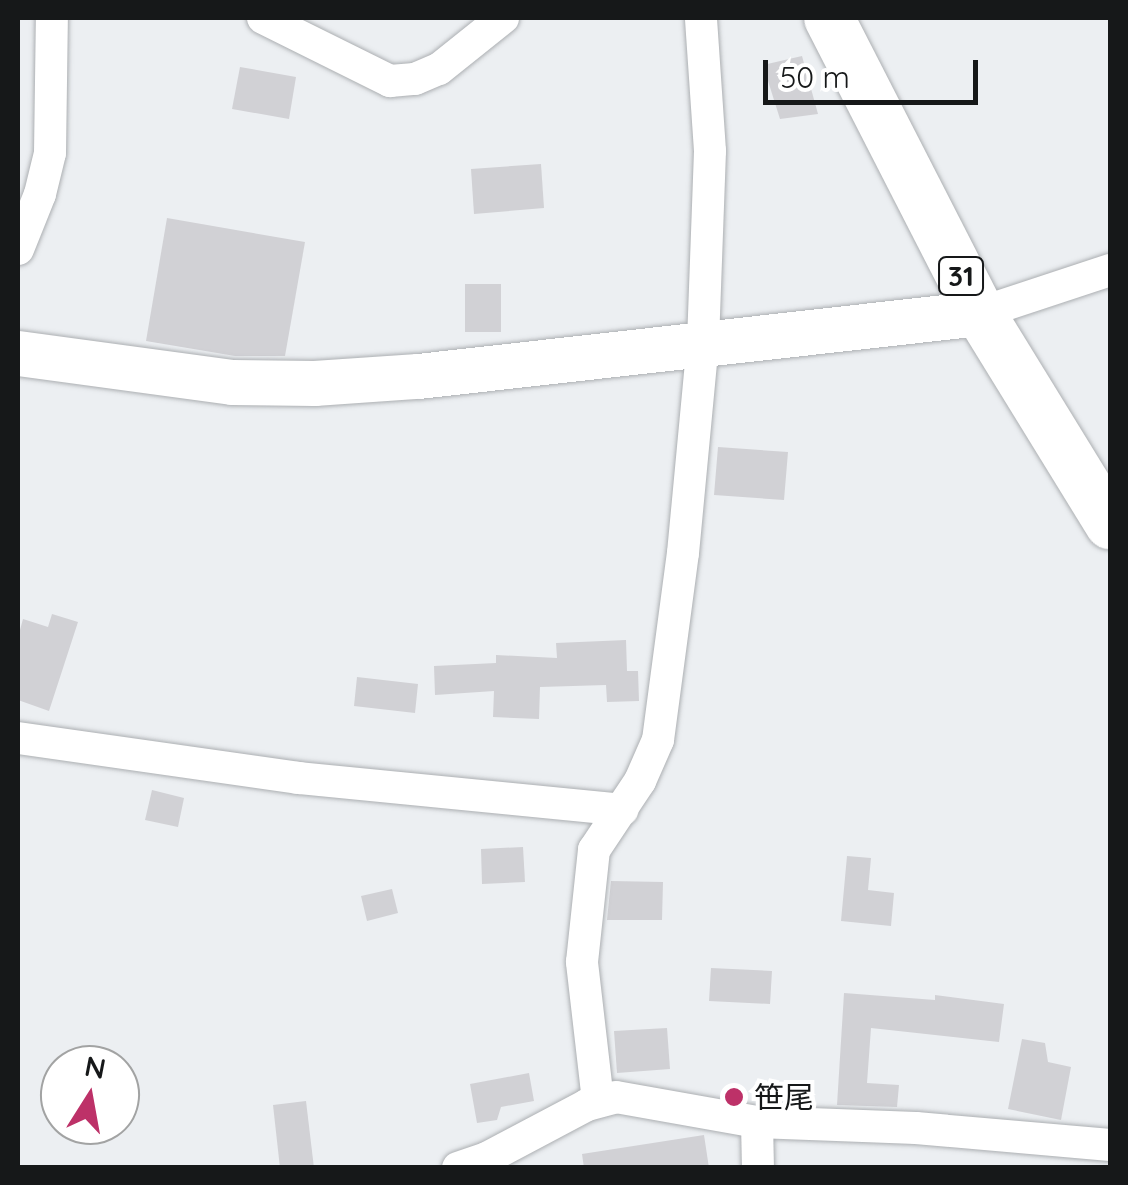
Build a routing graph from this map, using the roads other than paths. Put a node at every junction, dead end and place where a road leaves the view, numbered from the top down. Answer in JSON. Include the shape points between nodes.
{"nodes":[{"id":1,"x":52,"y":18,"type":"edge"},
{"id":2,"x":263,"y":18,"type":"edge"},
{"id":3,"x":503,"y":18,"type":"edge"},
{"id":4,"x":701,"y":18,"type":"edge"},
{"id":5,"x":829,"y":18,"type":"edge"},
{"id":6,"x":18,"y":249,"type":"edge"},
{"id":7,"x":1110,"y":270,"type":"edge"},
{"id":8,"x":980,"y":313,"type":"junction"},
{"id":9,"x":703,"y":342,"type":"junction"},
{"id":10,"x":18,"y":353,"type":"edge"},
{"id":11,"x":1110,"y":524,"type":"edge"},
{"id":12,"x":18,"y":738,"type":"edge"},
{"id":13,"x":622,"y":810,"type":"junction"},
{"id":14,"x":598,"y":1101,"type":"junction"},
{"id":15,"x":757,"y":1122,"type":"junction"},
{"id":16,"x":1110,"y":1144,"type":"edge"},
{"id":17,"x":458,"y":1168,"type":"edge"},
{"id":18,"x":758,"y":1168,"type":"edge"}],
"edges":[{"from":1,"to":6,"type":"street","via":[[50,153]]},
{"from":2,"to":3,"type":"street","via":[[390,80],[438,69]]},
{"from":4,"to":9,"type":"street","via":[[710,151]]},
{"from":5,"to":8,"type":"main road","number":"31"},
{"from":7,"to":8,"type":"street"},
{"from":8,"to":9,"type":"street"},
{"from":8,"to":11,"type":"main road","number":"31"},
{"from":9,"to":10,"type":"street","via":[[314,382],[232,382]]},
{"from":9,"to":13,"type":"street","via":[[658,740]]},
{"from":12,"to":13,"type":"street","via":[[298,778]]},
{"from":13,"to":14,"type":"street","via":[[594,850],[582,962]]},
{"from":14,"to":15,"type":"street","via":[[616,1096]]},
{"from":14,"to":17,"type":"street"},
{"from":15,"to":16,"type":"street"},
{"from":15,"to":18,"type":"street"}]}
